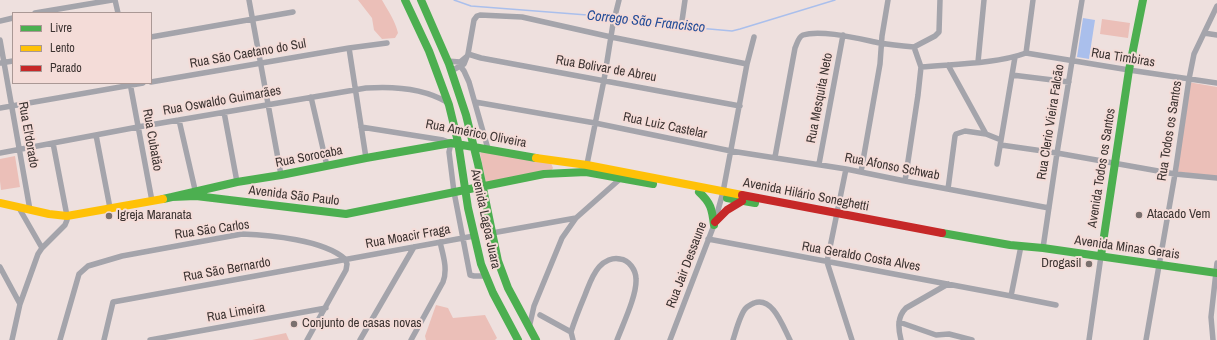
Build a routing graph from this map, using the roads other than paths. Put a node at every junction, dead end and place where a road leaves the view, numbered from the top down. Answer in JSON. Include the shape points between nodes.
{"nodes":[{"id":1,"x":112,"y":0,"type":"edge"},
{"id":2,"x":115,"y":0,"type":"edge"},
{"id":3,"x":249,"y":0,"type":"edge"},
{"id":4,"x":405,"y":0,"type":"edge"},
{"id":5,"x":421,"y":0,"type":"edge"},
{"id":6,"x":619,"y":0,"type":"edge"},
{"id":7,"x":685,"y":0,"type":"edge"},
{"id":8,"x":888,"y":0,"type":"edge"},
{"id":9,"x":940,"y":0,"type":"edge"},
{"id":10,"x":984,"y":0,"type":"edge"},
{"id":11,"x":1033,"y":0,"type":"edge"},
{"id":12,"x":1082,"y":0,"type":"edge"},
{"id":13,"x":1143,"y":0,"type":"edge"},
{"id":14,"x":1216,"y":10,"type":"edge"},
{"id":15,"x":41,"y":12,"type":"edge"},
{"id":16,"x":118,"y":12,"type":"edge"},
{"id":17,"x":292,"y":12,"type":"dead end"},
{"id":18,"x":12,"y":18,"type":"edge"},
{"id":19,"x":252,"y":19,"type":"junction"},
{"id":20,"x":0,"y":21,"type":"edge"},
{"id":21,"x":682,"y":21,"type":"dead end"},
{"id":22,"x":1204,"y":33,"type":"junction"},
{"id":23,"x":843,"y":35,"type":"junction"},
{"id":24,"x":1217,"y":35,"type":"edge"},
{"id":25,"x":754,"y":36,"type":"dead end"},
{"id":26,"x":152,"y":37,"type":"edge"},
{"id":27,"x":612,"y":37,"type":"junction"},
{"id":28,"x":0,"y":40,"type":"edge"},
{"id":29,"x":882,"y":43,"type":"junction"},
{"id":30,"x":388,"y":44,"type":"dead end"},
{"id":31,"x":914,"y":47,"type":"junction"},
{"id":32,"x":348,"y":48,"type":"junction"},
{"id":33,"x":1026,"y":53,"type":"junction"},
{"id":34,"x":468,"y":54,"type":"junction"},
{"id":35,"x":1015,"y":57,"type":"junction"},
{"id":36,"x":1072,"y":60,"type":"junction"},
{"id":37,"x":12,"y":61,"type":"edge"},
{"id":38,"x":448,"y":61,"type":"junction"},
{"id":39,"x":978,"y":62,"type":"junction"},
{"id":40,"x":2,"y":63,"type":"edge"},
{"id":41,"x":260,"y":63,"type":"junction"},
{"id":42,"x":462,"y":64,"type":"junction"},
{"id":43,"x":747,"y":64,"type":"junction"},
{"id":44,"x":948,"y":65,"type":"junction"},
{"id":45,"x":921,"y":67,"type":"junction"},
{"id":46,"x":1129,"y":70,"type":"junction"},
{"id":47,"x":451,"y":71,"type":"junction"},
{"id":48,"x":1012,"y":75,"type":"junction"},
{"id":49,"x":1189,"y":79,"type":"junction"},
{"id":50,"x":604,"y":80,"type":"junction"},
{"id":51,"x":152,"y":82,"type":"edge"},
{"id":52,"x":1069,"y":82,"type":"junction"},
{"id":53,"x":1217,"y":83,"type":"edge"},
{"id":54,"x":130,"y":84,"type":"edge"},
{"id":55,"x":355,"y":89,"type":"junction"},
{"id":56,"x":311,"y":97,"type":"junction"},
{"id":57,"x":447,"y":102,"type":"junction"},
{"id":58,"x":475,"y":102,"type":"junction"},
{"id":59,"x":268,"y":105,"type":"junction"},
{"id":60,"x":12,"y":106,"type":"junction"},
{"id":61,"x":740,"y":106,"type":"junction"},
{"id":62,"x":0,"y":108,"type":"edge"},
{"id":63,"x":224,"y":112,"type":"junction"},
{"id":64,"x":179,"y":120,"type":"junction"},
{"id":65,"x":595,"y":123,"type":"junction"},
{"id":66,"x":361,"y":126,"type":"junction"},
{"id":67,"x":138,"y":127,"type":"junction"},
{"id":68,"x":986,"y":134,"type":"junction"},
{"id":69,"x":96,"y":135,"type":"junction"},
{"id":70,"x":53,"y":143,"type":"junction"},
{"id":71,"x":455,"y":143,"type":"junction"},
{"id":72,"x":1001,"y":143,"type":"junction"},
{"id":73,"x":474,"y":146,"type":"junction"},
{"id":74,"x":20,"y":149,"type":"junction"},
{"id":75,"x":488,"y":149,"type":"junction"},
{"id":76,"x":731,"y":151,"type":"junction"},
{"id":77,"x":0,"y":153,"type":"edge"},
{"id":78,"x":1057,"y":153,"type":"junction"},
{"id":79,"x":775,"y":157,"type":"junction"},
{"id":80,"x":366,"y":158,"type":"junction"},
{"id":81,"x":546,"y":160,"type":"junction"},
{"id":82,"x":1115,"y":163,"type":"junction"},
{"id":83,"x":819,"y":164,"type":"junction"},
{"id":84,"x":997,"y":164,"type":"dead end"},
{"id":85,"x":326,"y":166,"type":"junction"},
{"id":86,"x":586,"y":169,"type":"junction"},
{"id":87,"x":846,"y":169,"type":"junction"},
{"id":88,"x":861,"y":172,"type":"junction"},
{"id":89,"x":544,"y":174,"type":"junction"},
{"id":90,"x":1175,"y":174,"type":"junction"},
{"id":91,"x":281,"y":175,"type":"junction"},
{"id":92,"x":621,"y":176,"type":"junction"},
{"id":93,"x":1217,"y":178,"type":"edge"},
{"id":94,"x":905,"y":181,"type":"junction"},
{"id":95,"x":237,"y":182,"type":"junction"},
{"id":96,"x":667,"y":184,"type":"junction"},
{"id":97,"x":482,"y":186,"type":"junction"},
{"id":98,"x":948,"y":189,"type":"junction"},
{"id":99,"x":465,"y":190,"type":"junction"},
{"id":100,"x":454,"y":192,"type":"junction"},
{"id":101,"x":699,"y":192,"type":"junction"},
{"id":102,"x":196,"y":194,"type":"junction"},
{"id":103,"x":722,"y":194,"type":"junction"},
{"id":104,"x":152,"y":201,"type":"junction"},
{"id":105,"x":742,"y":201,"type":"junction"},
{"id":106,"x":0,"y":203,"type":"edge"},
{"id":107,"x":20,"y":208,"type":"junction"},
{"id":108,"x":110,"y":208,"type":"junction"},
{"id":109,"x":1049,"y":208,"type":"junction"},
{"id":110,"x":30,"y":210,"type":"junction"},
{"id":111,"x":67,"y":216,"type":"junction"},
{"id":112,"x":837,"y":216,"type":"junction"},
{"id":113,"x":576,"y":218,"type":"junction"},
{"id":114,"x":714,"y":224,"type":"junction"},
{"id":115,"x":492,"y":233,"type":"junction"},
{"id":116,"x":474,"y":236,"type":"junction"},
{"id":117,"x":463,"y":238,"type":"junction"},
{"id":118,"x":708,"y":239,"type":"junction"},
{"id":119,"x":440,"y":242,"type":"junction"},
{"id":120,"x":414,"y":247,"type":"junction"},
{"id":121,"x":42,"y":248,"type":"junction"},
{"id":122,"x":1020,"y":248,"type":"junction"},
{"id":123,"x":1043,"y":248,"type":"junction"},
{"id":124,"x":1101,"y":256,"type":"junction"},
{"id":125,"x":345,"y":259,"type":"junction"},
{"id":126,"x":827,"y":262,"type":"junction"},
{"id":127,"x":1217,"y":263,"type":"edge"},
{"id":128,"x":1159,"y":265,"type":"junction"},
{"id":129,"x":0,"y":267,"type":"edge"},
{"id":130,"x":1216,"y":272,"type":"edge"},
{"id":131,"x":484,"y":276,"type":"junction"},
{"id":132,"x":948,"y":284,"type":"junction"},
{"id":133,"x":1011,"y":296,"type":"junction"},
{"id":134,"x":20,"y":304,"type":"junction"},
{"id":135,"x":1056,"y":306,"type":"dead end"},
{"id":136,"x":326,"y":308,"type":"junction"},
{"id":137,"x":540,"y":315,"type":"dead end"},
{"id":138,"x":899,"y":322,"type":"junction"},
{"id":139,"x":529,"y":328,"type":"junction"},
{"id":140,"x":570,"y":332,"type":"junction"},
{"id":141,"x":12,"y":340,"type":"edge"},
{"id":142,"x":60,"y":340,"type":"edge"},
{"id":143,"x":104,"y":340,"type":"edge"},
{"id":144,"x":150,"y":340,"type":"edge"},
{"id":145,"x":307,"y":340,"type":"edge"},
{"id":146,"x":360,"y":340,"type":"edge"},
{"id":147,"x":411,"y":340,"type":"edge"},
{"id":148,"x":518,"y":340,"type":"edge"},
{"id":149,"x":536,"y":340,"type":"edge"},
{"id":150,"x":573,"y":340,"type":"edge"},
{"id":151,"x":617,"y":340,"type":"edge"},
{"id":152,"x":670,"y":340,"type":"edge"},
{"id":153,"x":733,"y":340,"type":"edge"},
{"id":154,"x":790,"y":340,"type":"edge"},
{"id":155,"x":852,"y":340,"type":"edge"},
{"id":156,"x":901,"y":340,"type":"edge"},
{"id":157,"x":972,"y":340,"type":"edge"},
{"id":158,"x":1089,"y":340,"type":"edge"},
{"id":159,"x":1146,"y":340,"type":"edge"},
{"id":160,"x":1213,"y":340,"type":"edge"}],
"edges":[{"from":1,"to":15,"type":"street"},
{"from":2,"to":16,"type":"street"},
{"from":3,"to":19,"type":"street"},
{"from":4,"to":57,"type":"street","name":"Avenida Lagoa Juara","via":[[432,60]]},
{"from":5,"to":38,"type":"street","name":"Avenida Lagoa Juara"},
{"from":6,"to":27,"type":"street"},
{"from":7,"to":21,"type":"street"},
{"from":8,"to":29,"type":"street"},
{"from":9,"to":31,"type":"street","via":[[939,32]]},
{"from":10,"to":39,"type":"street"},
{"from":11,"to":33,"type":"street"},
{"from":12,"to":36,"type":"street","name":"Rua Clerio Vieira Falcão"},
{"from":13,"to":46,"type":"street","name":"Avenida Todos os Santos"},
{"from":14,"to":22,"type":"street","name":"Rua Todos os Santos"},
{"from":17,"to":19,"type":"street"},
{"from":18,"to":20,"type":"street"},
{"from":19,"to":26,"type":"street"},
{"from":19,"to":41,"type":"street"},
{"from":22,"to":24,"type":"street"},
{"from":22,"to":49,"type":"street","name":"Rua Todos os Santos","via":[[1194,54]]},
{"from":23,"to":29,"type":"street"},
{"from":23,"to":79,"type":"street","via":[[812,34],[799,38]]},
{"from":23,"to":83,"type":"street","name":"Rua Mesquita Neto"},
{"from":25,"to":43,"type":"street","name":"Rua Jair Dessaune"},
{"from":27,"to":34,"type":"street","via":[[522,18],[480,15],[474,20]]},
{"from":27,"to":43,"type":"street"},
{"from":27,"to":50,"type":"street"},
{"from":28,"to":40,"type":"street","name":"Rua El'dorado"},
{"from":29,"to":31,"type":"street"},
{"from":29,"to":88,"type":"street"},
{"from":30,"to":32,"type":"street","name":"Rua São Caetano do Sul"},
{"from":31,"to":45,"type":"street"},
{"from":32,"to":41,"type":"street","name":"Rua São Caetano do Sul"},
{"from":32,"to":55,"type":"street"},
{"from":33,"to":35,"type":"street"},
{"from":33,"to":36,"type":"street","name":"Rua Timbiras"},
{"from":34,"to":42,"type":"street"},
{"from":34,"to":50,"type":"street","name":"Rua Bolivar de Abreu"},
{"from":35,"to":39,"type":"street"},
{"from":35,"to":48,"type":"street"},
{"from":36,"to":46,"type":"street","name":"Rua Timbiras"},
{"from":36,"to":52,"type":"street","name":"Rua Clerio Vieira Falcão"},
{"from":37,"to":40,"type":"street"},
{"from":38,"to":42,"type":"street"},
{"from":38,"to":47,"type":"street","name":"Avenida Lagoa Juara"},
{"from":39,"to":44,"type":"street"},
{"from":40,"to":60,"type":"street","name":"Rua El'dorado"},
{"from":41,"to":51,"type":"street","name":"Rua São Caetano do Sul"},
{"from":41,"to":59,"type":"street"},
{"from":42,"to":47,"type":"street"},
{"from":42,"to":58,"type":"street"},
{"from":43,"to":61,"type":"street","name":"Rua Jair Dessaune"},
{"from":44,"to":45,"type":"street"},
{"from":44,"to":68,"type":"street"},
{"from":45,"to":94,"type":"street"},
{"from":46,"to":49,"type":"street","name":"Rua Timbiras"},
{"from":46,"to":82,"type":"street","name":"Avenida Todos os Santos"},
{"from":47,"to":73,"type":"street","name":"Avenida Lagoa Juara"},
{"from":48,"to":52,"type":"street"},
{"from":48,"to":72,"type":"street"},
{"from":49,"to":53,"type":"street","name":"Rua Timbiras"},
{"from":49,"to":90,"type":"street","name":"Rua Todos os Santos"},
{"from":50,"to":61,"type":"street","name":"Rua Bolivar de Abreu"},
{"from":50,"to":65,"type":"street"},
{"from":52,"to":78,"type":"street","name":"Rua Clerio Vieira Falcão"},
{"from":54,"to":60,"type":"street"},
{"from":54,"to":67,"type":"street","name":"Rua Cubatão"},
{"from":55,"to":56,"type":"street","name":"Rua Oswaldo Guimarães"},
{"from":55,"to":57,"type":"street","name":"Rua Oswaldo Guimarães","via":[[406,89],[436,96]]},
{"from":55,"to":66,"type":"street"},
{"from":56,"to":59,"type":"street","name":"Rua Oswaldo Guimarães"},
{"from":56,"to":85,"type":"street"},
{"from":57,"to":71,"type":"street","name":"Avenida Lagoa Juara"},
{"from":58,"to":65,"type":"street"},
{"from":58,"to":75,"type":"street"},
{"from":59,"to":63,"type":"street","name":"Rua Oswaldo Guimarães"},
{"from":59,"to":91,"type":"street"},
{"from":60,"to":62,"type":"street"},
{"from":60,"to":74,"type":"street","name":"Rua El'dorado"},
{"from":61,"to":76,"type":"street","name":"Rua Jair Dessaune"},
{"from":63,"to":64,"type":"street","name":"Rua Oswaldo Guimarães"},
{"from":63,"to":95,"type":"street"},
{"from":64,"to":67,"type":"street","name":"Rua Oswaldo Guimarães"},
{"from":64,"to":102,"type":"street"},
{"from":65,"to":76,"type":"street","name":"Rua Luiz Castelar"},
{"from":65,"to":86,"type":"street"},
{"from":66,"to":71,"type":"street","name":"Rua Américo Oliveira"},
{"from":66,"to":80,"type":"street"},
{"from":67,"to":69,"type":"street","name":"Rua Oswaldo Guimarães"},
{"from":67,"to":104,"type":"street","name":"Rua Cubatão"},
{"from":68,"to":72,"type":"street"},
{"from":68,"to":98,"type":"street","via":[[974,131],[956,134]]},
{"from":69,"to":70,"type":"street","name":"Rua Oswaldo Guimarães"},
{"from":69,"to":108,"type":"street"},
{"from":70,"to":74,"type":"street","name":"Rua Oswaldo Guimarães"},
{"from":70,"to":111,"type":"street"},
{"from":71,"to":73,"type":"street","name":"Rua Américo Oliveira"},
{"from":71,"to":80,"type":"street","name":"Rua Sorocaba"},
{"from":71,"to":99,"type":"street","name":"Avenida Lagoa Juara"},
{"from":71,"to":100,"type":"street","via":[[449,152]]},
{"from":72,"to":78,"type":"street"},
{"from":72,"to":84,"type":"street"},
{"from":73,"to":75,"type":"street","name":"Rua Américo Oliveira"},
{"from":73,"to":97,"type":"street","name":"Avenida Lagoa Juara"},
{"from":74,"to":77,"type":"street","name":"Rua Oswaldo Guimarães"},
{"from":74,"to":110,"type":"street","name":"Rua El'dorado"},
{"from":75,"to":81,"type":"street","name":"Rua Américo Oliveira"},
{"from":76,"to":79,"type":"street","name":"Rua Afonso Schwab"},
{"from":76,"to":103,"type":"street","name":"Rua Jair Dessaune"},
{"from":78,"to":82,"type":"street"},
{"from":78,"to":109,"type":"street","name":"Rua Clerio Vieira Falcão"},
{"from":79,"to":83,"type":"street","name":"Rua Afonso Schwab"},
{"from":80,"to":85,"type":"street","name":"Rua Sorocaba"},
{"from":81,"to":86,"type":"street","name":"Rua Américo Oliveira"},
{"from":81,"to":89,"type":"street"},
{"from":82,"to":90,"type":"street"},
{"from":82,"to":124,"type":"street","name":"Avenida Todos os Santos"},
{"from":83,"to":87,"type":"street","name":"Rua Afonso Schwab"},
{"from":85,"to":91,"type":"street","name":"Rua Sorocaba"},
{"from":86,"to":89,"type":"street","name":"Avenida São Paulo"},
{"from":86,"to":92,"type":"street","name":"Avenida Hilário Soneghetti"},
{"from":87,"to":88,"type":"street","name":"Rua Afonso Schwab"},
{"from":87,"to":112,"type":"street"},
{"from":88,"to":94,"type":"street","name":"Rua Afonso Schwab"},
{"from":89,"to":97,"type":"street","name":"Avenida São Paulo"},
{"from":90,"to":93,"type":"street"},
{"from":90,"to":128,"type":"street","name":"Rua Todos os Santos"},
{"from":91,"to":95,"type":"street","name":"Rua Sorocaba"},
{"from":92,"to":96,"type":"street","name":"Avenida Hilário Soneghetti"},
{"from":92,"to":113,"type":"street"},
{"from":94,"to":98,"type":"street","name":"Rua Afonso Schwab"},
{"from":95,"to":102,"type":"street","name":"Rua Sorocaba"},
{"from":96,"to":101,"type":"street","name":"Avenida Hilário Soneghetti"},
{"from":96,"to":103,"type":"street","name":"Avenida Hilário Soneghetti"},
{"from":97,"to":99,"type":"street","name":"Avenida São Paulo"},
{"from":97,"to":115,"type":"street","name":"Avenida Lagoa Juara"},
{"from":98,"to":109,"type":"street","name":"Rua Afonso Schwab"},
{"from":99,"to":100,"type":"street","name":"Avenida São Paulo"},
{"from":99,"to":116,"type":"street","name":"Avenida Lagoa Juara"},
{"from":100,"to":102,"type":"street","name":"Avenida São Paulo","via":[[346,214]]},
{"from":100,"to":117,"type":"street"},
{"from":101,"to":103,"type":"street","name":"Avenida Hilário Soneghetti"},
{"from":101,"to":114,"type":"street","via":[[709,201]]},
{"from":102,"to":104,"type":"street","name":"Avenida São Paulo"},
{"from":103,"to":105,"type":"street","name":"Avenida Hilário Soneghetti"},
{"from":103,"to":112,"type":"street","name":"Avenida Hilário Soneghetti"},
{"from":103,"to":114,"type":"street","name":"Rua Jair Dessaune"},
{"from":104,"to":108,"type":"street","name":"Avenida São Paulo"},
{"from":105,"to":112,"type":"street","name":"Avenida Hilário Soneghetti"},
{"from":105,"to":114,"type":"street","via":[[721,213]]},
{"from":106,"to":107,"type":"street","name":"Avenida São Paulo"},
{"from":107,"to":110,"type":"street","name":"Avenida São Paulo"},
{"from":107,"to":121,"type":"street"},
{"from":108,"to":111,"type":"street","name":"Avenida São Paulo"},
{"from":109,"to":123,"type":"street","name":"Rua Clerio Vieira Falcão"},
{"from":110,"to":111,"type":"street","name":"Avenida São Paulo"},
{"from":111,"to":121,"type":"street","via":[[65,225]]},
{"from":112,"to":122,"type":"street","name":"Avenida Hilário Soneghetti","via":[[1009,250]]},
{"from":112,"to":126,"type":"street"},
{"from":113,"to":115,"type":"street"},
{"from":113,"to":139,"type":"street","via":[[562,238],[532,313]]},
{"from":114,"to":118,"type":"street","name":"Rua Jair Dessaune"},
{"from":115,"to":139,"type":"street","name":"Avenida Lagoa Juara","via":[[502,274]]},
{"from":116,"to":117,"type":"street","name":"Rua Moacir Fraga"},
{"from":116,"to":131,"type":"street","name":"Avenida Lagoa Juara"},
{"from":117,"to":119,"type":"street","name":"Rua Moacir Fraga"},
{"from":117,"to":131,"type":"street","via":[[470,275]]},
{"from":118,"to":126,"type":"street","name":"Rua Geraldo Costa Alves"},
{"from":118,"to":152,"type":"street","name":"Rua Jair Dessaune"},
{"from":119,"to":120,"type":"street","name":"Rua Moacir Fraga"},
{"from":119,"to":147,"type":"street","via":[[445,269],[444,282]]},
{"from":120,"to":125,"type":"street","name":"Rua Moacir Fraga"},
{"from":120,"to":146,"type":"street"},
{"from":121,"to":134,"type":"street","via":[[35,260]]},
{"from":122,"to":123,"type":"street","name":"Avenida Minas Gerais"},
{"from":122,"to":133,"type":"street"},
{"from":123,"to":124,"type":"street","name":"Avenida Minas Gerais"},
{"from":124,"to":128,"type":"street","name":"Avenida Minas Gerais"},
{"from":124,"to":158,"type":"street","name":"Avenida Todos os Santos"},
{"from":125,"to":136,"type":"street","via":[[346,270]]},
{"from":125,"to":142,"type":"street","name":"Rua São Carlos","via":[[340,254],[308,242],[257,234],[242,234],[122,256],[88,266],[79,274]]},
{"from":125,"to":143,"type":"street","name":"Rua São Bernardo","via":[[113,302]]},
{"from":126,"to":132,"type":"street","name":"Rua Geraldo Costa Alves"},
{"from":126,"to":155,"type":"street"},
{"from":127,"to":130,"type":"street"},
{"from":128,"to":130,"type":"street","name":"Avenida Minas Gerais"},
{"from":128,"to":159,"type":"street","name":"Rua Todos os Santos"},
{"from":129,"to":134,"type":"street"},
{"from":130,"to":160,"type":"street","via":[[1211,317]]},
{"from":131,"to":148,"type":"street","name":"Avenida Lagoa Juara"},
{"from":132,"to":133,"type":"street","name":"Rua Geraldo Costa Alves"},
{"from":132,"to":138,"type":"street","via":[[906,308]]},
{"from":133,"to":135,"type":"street","name":"Rua Geraldo Costa Alves"},
{"from":134,"to":141,"type":"street"},
{"from":136,"to":144,"type":"street","name":"Rua Limeira"},
{"from":136,"to":145,"type":"street"},
{"from":137,"to":140,"type":"street"},
{"from":138,"to":156,"type":"street"},
{"from":138,"to":157,"type":"street","via":[[936,335],[949,334]]},
{"from":139,"to":149,"type":"street","name":"Avenida Lagoa Juara"},
{"from":140,"to":150,"type":"street"},
{"from":140,"to":151,"type":"street","via":[[593,275],[607,261],[618,258],[631,265],[637,278]]},
{"from":153,"to":154,"type":"street","via":[[746,308],[756,302],[762,302],[774,310]]}]}
